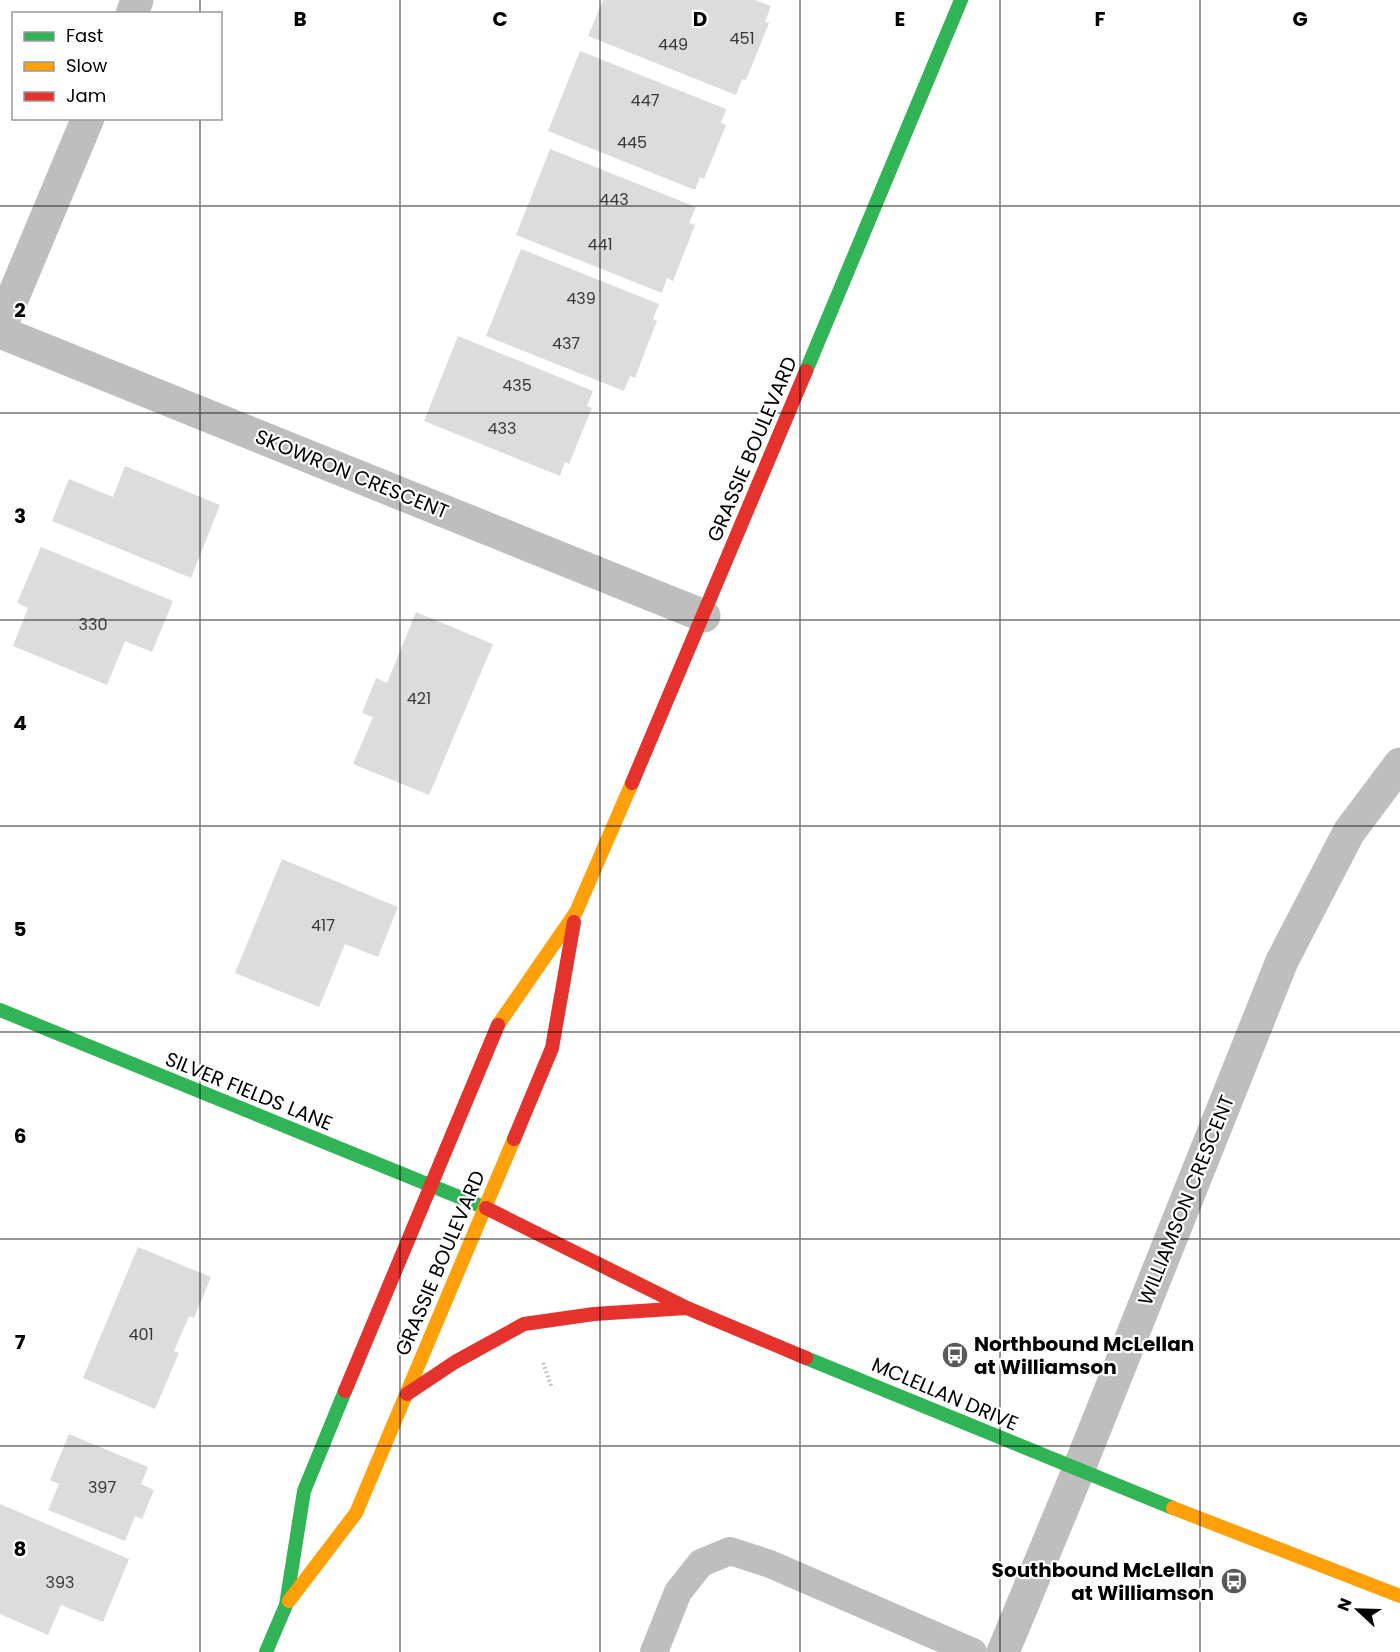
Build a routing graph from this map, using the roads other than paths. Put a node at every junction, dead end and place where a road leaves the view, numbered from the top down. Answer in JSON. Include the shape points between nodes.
{"nodes":[{"id":1,"x":962,"y":0,"type":"edge"},
{"id":2,"x":87,"y":120,"type":"edge"},
{"id":3,"x":0,"y":330,"type":"edge"},
{"id":4,"x":704,"y":616,"type":"junction"},
{"id":5,"x":1400,"y":764,"type":"edge"},
{"id":6,"x":576,"y":912,"type":"junction"},
{"id":7,"x":0,"y":1010,"type":"edge"},
{"id":8,"x":430,"y":1186,"type":"junction"},
{"id":9,"x":484,"y":1207,"type":"junction"},
{"id":10,"x":687,"y":1308,"type":"junction"},
{"id":11,"x":407,"y":1394,"type":"junction"},
{"id":12,"x":1078,"y":1471,"type":"junction"},
{"id":13,"x":1400,"y":1596,"type":"edge"},
{"id":14,"x":286,"y":1605,"type":"junction"},
{"id":15,"x":266,"y":1652,"type":"edge"},
{"id":16,"x":654,"y":1652,"type":"edge"},
{"id":17,"x":973,"y":1652,"type":"edge"},
{"id":18,"x":1003,"y":1652,"type":"edge"}],
"edges":[{"from":1,"to":4,"type":"main road","name":"GRASSIE BOULEVARD"},
{"from":2,"to":3,"type":"street"},
{"from":3,"to":4,"type":"street","name":"SKOWRON CRESCENT"},
{"from":4,"to":6,"type":"main road","name":"GRASSIE BOULEVARD"},
{"from":5,"to":12,"type":"street","name":"WILLIAMSON CRESCENT","via":[[1349,832],[1282,961]]},
{"from":6,"to":8,"type":"main road","name":"GRASSIE BOULEVARD","via":[[497,1027]]},
{"from":6,"to":9,"type":"main road","name":"GRASSIE BOULEVARD","via":[[552,1048]]},
{"from":7,"to":8,"type":"main road","name":"SILVER FIELDS LANE"},
{"from":8,"to":9,"type":"main road","name":"SILVER FIELDS LANE"},
{"from":8,"to":14,"type":"main road","name":"GRASSIE BOULEVARD","via":[[304,1491]]},
{"from":9,"to":10,"type":"main road","name":"MCLELLAN DRIVE"},
{"from":9,"to":11,"type":"main road","name":"GRASSIE BOULEVARD"},
{"from":10,"to":11,"type":"main road","via":[[594,1314],[525,1324],[455,1362]]},
{"from":10,"to":12,"type":"main road","name":"MCLELLAN DRIVE"},
{"from":11,"to":14,"type":"main road","name":"GRASSIE BOULEVARD","via":[[356,1513]]},
{"from":12,"to":13,"type":"main road","name":"MCLELLAN DRIVE"},
{"from":12,"to":18,"type":"street","name":"WILLIAMSON CRESCENT"},
{"from":14,"to":15,"type":"main road","name":"GRASSIE BOULEVARD"},
{"from":16,"to":17,"type":"lane","via":[[678,1592],[701,1563],[730,1551],[770,1564]]}]}
